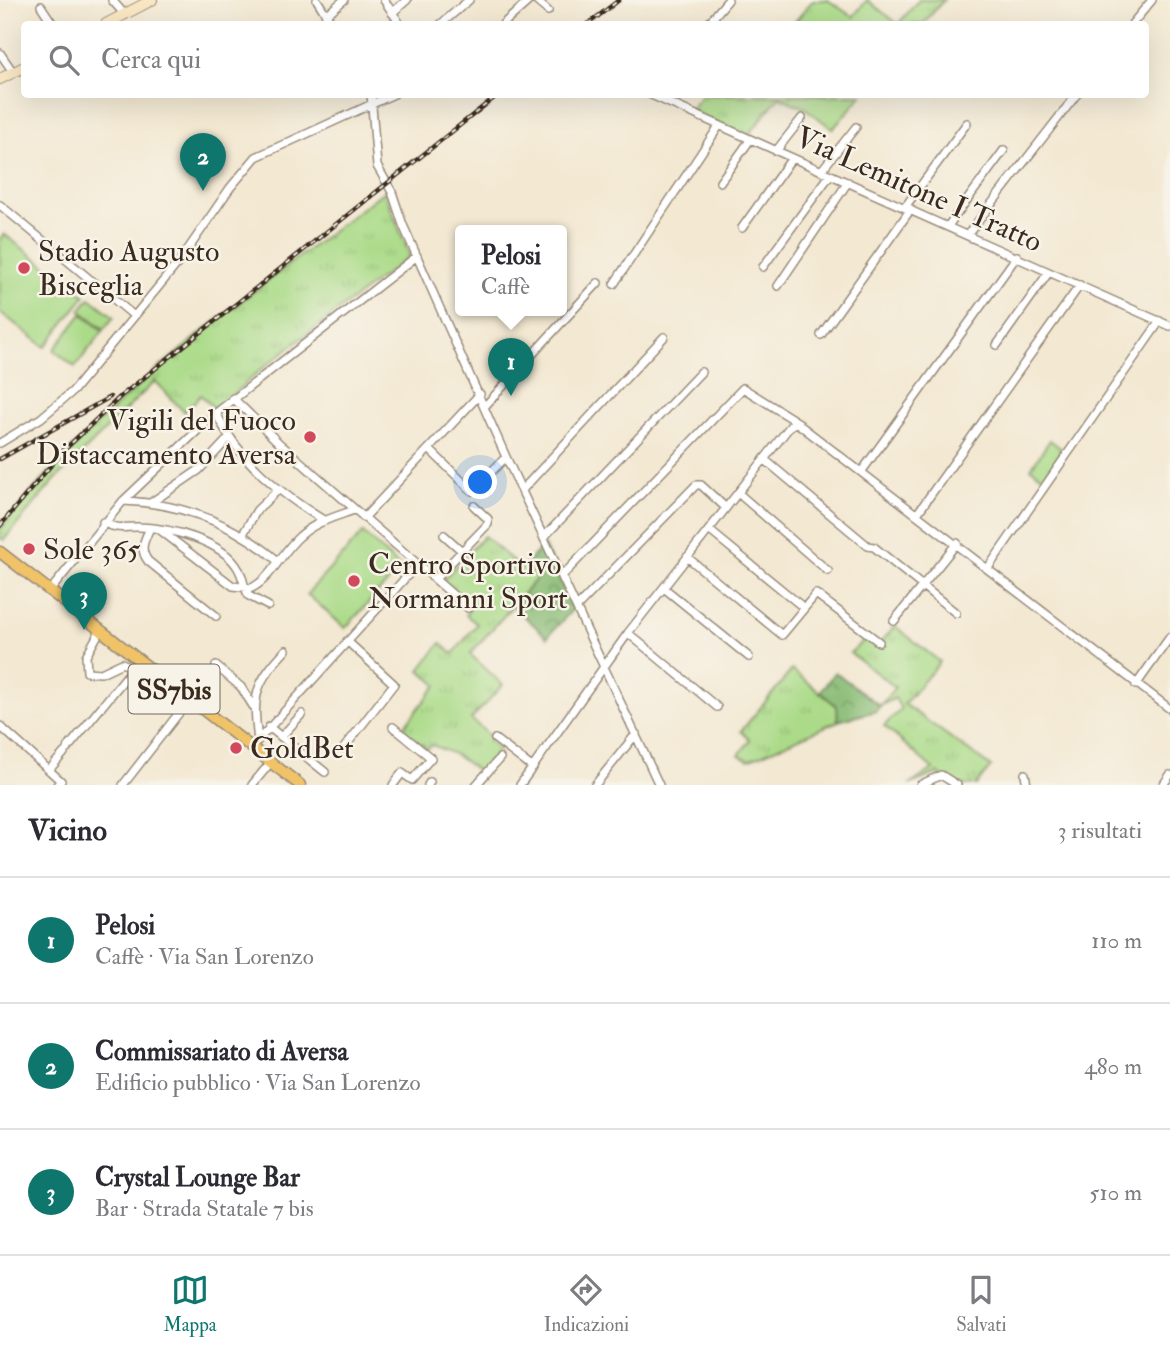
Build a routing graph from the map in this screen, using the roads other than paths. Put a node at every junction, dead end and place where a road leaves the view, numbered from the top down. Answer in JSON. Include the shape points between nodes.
{"nodes":[{"id":1,"x":112,"y":0,"type":"edge"},
{"id":2,"x":152,"y":0,"type":"edge"},
{"id":3,"x":317,"y":0,"type":"edge"},
{"id":4,"x":344,"y":0,"type":"edge"},
{"id":5,"x":384,"y":0,"type":"edge"},
{"id":6,"x":407,"y":0,"type":"edge"},
{"id":7,"x":469,"y":0,"type":"edge"},
{"id":8,"x":533,"y":0,"type":"edge"},
{"id":9,"x":728,"y":0,"type":"edge"},
{"id":10,"x":1152,"y":0,"type":"edge"},
{"id":11,"x":41,"y":6,"type":"dead end"},
{"id":12,"x":548,"y":11,"type":"dead end"},
{"id":13,"x":392,"y":13,"type":"junction"},
{"id":14,"x":125,"y":15,"type":"junction"},
{"id":15,"x":326,"y":15,"type":"junction"},
{"id":16,"x":51,"y":21,"type":"edge"},
{"id":17,"x":112,"y":21,"type":"edge"},
{"id":18,"x":330,"y":21,"type":"edge"},
{"id":19,"x":398,"y":21,"type":"edge"},
{"id":20,"x":444,"y":21,"type":"edge"},
{"id":21,"x":507,"y":21,"type":"edge"},
{"id":22,"x":710,"y":21,"type":"edge"},
{"id":23,"x":1134,"y":21,"type":"edge"},
{"id":24,"x":0,"y":53,"type":"edge"},
{"id":25,"x":21,"y":68,"type":"edge"},
{"id":26,"x":13,"y":72,"type":"junction"},
{"id":27,"x":0,"y":79,"type":"edge"},
{"id":28,"x":372,"y":98,"type":"edge"},
{"id":29,"x":658,"y":98,"type":"edge"},
{"id":30,"x":1074,"y":98,"type":"edge"},
{"id":31,"x":802,"y":118,"type":"dead end"},
{"id":32,"x":967,"y":123,"type":"dead end"},
{"id":33,"x":719,"y":126,"type":"junction"},
{"id":34,"x":856,"y":127,"type":"dead end"},
{"id":35,"x":750,"y":140,"type":"junction"},
{"id":36,"x":1004,"y":150,"type":"dead end"},
{"id":37,"x":776,"y":151,"type":"junction"},
{"id":38,"x":792,"y":158,"type":"junction"},
{"id":39,"x":821,"y":171,"type":"junction"},
{"id":40,"x":830,"y":174,"type":"junction"},
{"id":41,"x":720,"y":182,"type":"dead end"},
{"id":42,"x":848,"y":182,"type":"junction"},
{"id":43,"x":0,"y":205,"type":"edge"},
{"id":44,"x":908,"y":208,"type":"junction"},
{"id":45,"x":948,"y":226,"type":"junction"},
{"id":46,"x":742,"y":228,"type":"dead end"},
{"id":47,"x":968,"y":234,"type":"junction"},
{"id":48,"x":417,"y":256,"type":"junction"},
{"id":49,"x":1017,"y":256,"type":"junction"},
{"id":50,"x":763,"y":267,"type":"dead end"},
{"id":51,"x":1049,"y":272,"type":"junction"},
{"id":52,"x":598,"y":283,"type":"dead end"},
{"id":53,"x":614,"y":284,"type":"dead end"},
{"id":54,"x":1080,"y":285,"type":"junction"},
{"id":55,"x":778,"y":286,"type":"dead end"},
{"id":56,"x":133,"y":315,"type":"junction"},
{"id":57,"x":1160,"y":321,"type":"junction"},
{"id":58,"x":1170,"y":326,"type":"edge"},
{"id":59,"x":821,"y":335,"type":"dead end"},
{"id":60,"x":664,"y":337,"type":"dead end"},
{"id":61,"x":997,"y":345,"type":"dead end"},
{"id":62,"x":701,"y":372,"type":"dead end"},
{"id":63,"x":480,"y":394,"type":"junction"},
{"id":64,"x":233,"y":398,"type":"junction"},
{"id":65,"x":485,"y":406,"type":"junction"},
{"id":66,"x":216,"y":413,"type":"junction"},
{"id":67,"x":805,"y":427,"type":"junction"},
{"id":68,"x":229,"y":438,"type":"junction"},
{"id":69,"x":0,"y":443,"type":"edge"},
{"id":70,"x":429,"y":449,"type":"junction"},
{"id":71,"x":506,"y":457,"type":"junction"},
{"id":72,"x":764,"y":459,"type":"junction"},
{"id":73,"x":862,"y":471,"type":"junction"},
{"id":74,"x":278,"y":490,"type":"junction"},
{"id":75,"x":522,"y":490,"type":"junction"},
{"id":76,"x":738,"y":493,"type":"junction"},
{"id":77,"x":123,"y":501,"type":"junction"},
{"id":78,"x":152,"y":502,"type":"junction"},
{"id":79,"x":474,"y":506,"type":"dead end"},
{"id":80,"x":726,"y":508,"type":"junction"},
{"id":81,"x":354,"y":510,"type":"junction"},
{"id":82,"x":917,"y":514,"type":"junction"},
{"id":83,"x":364,"y":519,"type":"junction"},
{"id":84,"x":325,"y":521,"type":"junction"},
{"id":85,"x":103,"y":523,"type":"junction"},
{"id":86,"x":150,"y":528,"type":"junction"},
{"id":87,"x":160,"y":530,"type":"junction"},
{"id":88,"x":709,"y":530,"type":"junction"},
{"id":89,"x":243,"y":534,"type":"junction"},
{"id":90,"x":444,"y":535,"type":"dead end"},
{"id":91,"x":545,"y":536,"type":"junction"},
{"id":92,"x":957,"y":543,"type":"junction"},
{"id":93,"x":462,"y":551,"type":"junction"},
{"id":94,"x":0,"y":552,"type":"edge"},
{"id":95,"x":687,"y":557,"type":"junction"},
{"id":96,"x":278,"y":561,"type":"junction"},
{"id":97,"x":418,"y":564,"type":"junction"},
{"id":98,"x":988,"y":568,"type":"junction"},
{"id":99,"x":828,"y":571,"type":"dead end"},
{"id":100,"x":563,"y":575,"type":"junction"},
{"id":101,"x":435,"y":579,"type":"junction"},
{"id":102,"x":923,"y":586,"type":"junction"},
{"id":103,"x":243,"y":588,"type":"junction"},
{"id":104,"x":664,"y":588,"type":"junction"},
{"id":105,"x":49,"y":592,"type":"junction"},
{"id":106,"x":268,"y":606,"type":"dead end"},
{"id":107,"x":578,"y":607,"type":"junction"},
{"id":108,"x":468,"y":608,"type":"dead end"},
{"id":109,"x":804,"y":608,"type":"junction"},
{"id":110,"x":956,"y":613,"type":"dead end"},
{"id":111,"x":216,"y":616,"type":"dead end"},
{"id":112,"x":894,"y":621,"type":"dead end"},
{"id":113,"x":100,"y":631,"type":"junction"},
{"id":114,"x":628,"y":633,"type":"junction"},
{"id":115,"x":1170,"y":637,"type":"edge"},
{"id":116,"x":347,"y":641,"type":"junction"},
{"id":117,"x":879,"y":642,"type":"dead end"},
{"id":118,"x":286,"y":650,"type":"dead end"},
{"id":119,"x":749,"y":657,"type":"dead end"},
{"id":120,"x":136,"y":664,"type":"junction"},
{"id":121,"x":216,"y":666,"type":"dead end"},
{"id":122,"x":605,"y":667,"type":"junction"},
{"id":123,"x":1136,"y":685,"type":"junction"},
{"id":124,"x":189,"y":701,"type":"junction"},
{"id":125,"x":253,"y":707,"type":"junction"},
{"id":126,"x":717,"y":707,"type":"dead end"},
{"id":127,"x":1170,"y":709,"type":"edge"},
{"id":128,"x":302,"y":714,"type":"dead end"},
{"id":129,"x":0,"y":726,"type":"edge"},
{"id":130,"x":270,"y":727,"type":"junction"},
{"id":131,"x":393,"y":727,"type":"dead end"},
{"id":132,"x":636,"y":734,"type":"junction"},
{"id":133,"x":281,"y":737,"type":"junction"},
{"id":134,"x":495,"y":739,"type":"dead end"},
{"id":135,"x":255,"y":744,"type":"junction"},
{"id":136,"x":344,"y":748,"type":"dead end"},
{"id":137,"x":500,"y":758,"type":"dead end"},
{"id":138,"x":271,"y":762,"type":"junction"},
{"id":139,"x":533,"y":768,"type":"junction"},
{"id":140,"x":49,"y":770,"type":"junction"},
{"id":141,"x":325,"y":772,"type":"dead end"},
{"id":142,"x":1025,"y":774,"type":"dead end"},
{"id":143,"x":1170,"y":775,"type":"edge"},
{"id":144,"x":57,"y":785,"type":"edge"},
{"id":145,"x":123,"y":785,"type":"edge"},
{"id":146,"x":252,"y":785,"type":"edge"},
{"id":147,"x":300,"y":785,"type":"edge"},
{"id":148,"x":393,"y":785,"type":"edge"},
{"id":149,"x":476,"y":785,"type":"edge"},
{"id":150,"x":520,"y":785,"type":"edge"},
{"id":151,"x":595,"y":785,"type":"edge"},
{"id":152,"x":659,"y":785,"type":"edge"},
{"id":153,"x":920,"y":785,"type":"edge"},
{"id":154,"x":957,"y":785,"type":"edge"},
{"id":155,"x":1027,"y":785,"type":"edge"},
{"id":156,"x":1163,"y":785,"type":"edge"}],
"edges":[{"from":1,"to":14,"type":"street"},
{"from":2,"to":14,"type":"main road"},
{"from":3,"to":15,"type":"street"},
{"from":4,"to":15,"type":"street"},
{"from":5,"to":13,"type":"street"},
{"from":6,"to":13,"type":"street"},
{"from":7,"to":20,"type":"street"},
{"from":8,"to":12,"type":"street"},
{"from":8,"to":21,"type":"street"},
{"from":9,"to":22,"type":"street"},
{"from":10,"to":23,"type":"street"},
{"from":11,"to":16,"type":"street"},
{"from":13,"to":19,"type":"street"},
{"from":14,"to":17,"type":"main road"},
{"from":15,"to":18,"type":"street"},
{"from":24,"to":26,"type":"street"},
{"from":25,"to":26,"type":"main road"},
{"from":26,"to":27,"type":"main road"},
{"from":28,"to":48,"type":"street","via":[[379,173],[392,192]]},
{"from":28,"to":56,"type":"street","via":[[256,157]]},
{"from":29,"to":33,"type":"street","name":"Via Lemitone I Tratto"},
{"from":30,"to":47,"type":"street"},
{"from":31,"to":37,"type":"street"},
{"from":32,"to":44,"type":"street"},
{"from":33,"to":35,"type":"street","name":"Via Lemitone I Tratto"},
{"from":33,"to":53,"type":"street"},
{"from":34,"to":39,"type":"street"},
{"from":35,"to":37,"type":"street","name":"Via Lemitone I Tratto"},
{"from":35,"to":41,"type":"street"},
{"from":36,"to":45,"type":"street"},
{"from":37,"to":38,"type":"street","name":"Via Lemitone I Tratto"},
{"from":38,"to":39,"type":"street","name":"Via Lemitone I Tratto"},
{"from":38,"to":46,"type":"street"},
{"from":39,"to":40,"type":"street","name":"Via Lemitone I Tratto"},
{"from":40,"to":42,"type":"street","name":"Via Lemitone I Tratto"},
{"from":40,"to":50,"type":"street"},
{"from":42,"to":44,"type":"street","name":"Via Lemitone I Tratto"},
{"from":42,"to":55,"type":"street"},
{"from":43,"to":56,"type":"street"},
{"from":44,"to":45,"type":"street","name":"Via Lemitone I Tratto"},
{"from":44,"to":59,"type":"street"},
{"from":45,"to":47,"type":"street","name":"Via Lemitone I Tratto"},
{"from":47,"to":49,"type":"street","name":"Via Lemitone I Tratto"},
{"from":48,"to":63,"type":"street"},
{"from":48,"to":64,"type":"street"},
{"from":49,"to":51,"type":"street","name":"Via Lemitone I Tratto"},
{"from":49,"to":73,"type":"street"},
{"from":51,"to":54,"type":"street","name":"Via Lemitone I Tratto"},
{"from":51,"to":61,"type":"street"},
{"from":52,"to":65,"type":"street"},
{"from":54,"to":57,"type":"street","name":"Via Lemitone I Tratto"},
{"from":54,"to":82,"type":"street"},
{"from":56,"to":69,"type":"street","via":[[73,391]]},
{"from":57,"to":58,"type":"street","name":"Via Lemitone I Tratto"},
{"from":57,"to":98,"type":"street"},
{"from":60,"to":75,"type":"street"},
{"from":62,"to":91,"type":"street"},
{"from":63,"to":65,"type":"street"},
{"from":63,"to":70,"type":"street"},
{"from":64,"to":66,"type":"street"},
{"from":64,"to":81,"type":"street"},
{"from":65,"to":71,"type":"street"},
{"from":66,"to":68,"type":"street"},
{"from":66,"to":77,"type":"street"},
{"from":67,"to":72,"type":"street","via":[[791,425]]},
{"from":67,"to":73,"type":"street"},
{"from":67,"to":100,"type":"street","via":[[743,388]]},
{"from":68,"to":74,"type":"street"},
{"from":68,"to":78,"type":"street","via":[[199,470]]},
{"from":70,"to":71,"type":"street","via":[[472,491]]},
{"from":70,"to":83,"type":"street"},
{"from":71,"to":75,"type":"street"},
{"from":72,"to":76,"type":"street"},
{"from":72,"to":102,"type":"street"},
{"from":73,"to":82,"type":"street"},
{"from":74,"to":84,"type":"street"},
{"from":74,"to":89,"type":"street","via":[[252,516]]},
{"from":75,"to":91,"type":"street"},
{"from":76,"to":80,"type":"street"},
{"from":76,"to":99,"type":"street"},
{"from":77,"to":78,"type":"street"},
{"from":77,"to":85,"type":"street"},
{"from":78,"to":89,"type":"street","via":[[203,515]]},
{"from":79,"to":93,"type":"street","via":[[488,524]]},
{"from":80,"to":88,"type":"street"},
{"from":80,"to":107,"type":"street","via":[[696,485]]},
{"from":81,"to":83,"type":"street"},
{"from":81,"to":84,"type":"street"},
{"from":82,"to":92,"type":"street"},
{"from":83,"to":97,"type":"street"},
{"from":84,"to":96,"type":"street","via":[[300,536]]},
{"from":85,"to":86,"type":"street","via":[[119,530]]},
{"from":85,"to":105,"type":"street"},
{"from":86,"to":87,"type":"street"},
{"from":86,"to":111,"type":"street","via":[[142,544],[148,561]]},
{"from":87,"to":103,"type":"street","via":[[233,586]]},
{"from":87,"to":103,"type":"street","via":[[199,539],[233,561]]},
{"from":88,"to":95,"type":"street"},
{"from":88,"to":109,"type":"street"},
{"from":89,"to":96,"type":"street"},
{"from":90,"to":93,"type":"street"},
{"from":91,"to":100,"type":"street"},
{"from":92,"to":98,"type":"street"},
{"from":92,"to":102,"type":"street"},
{"from":93,"to":101,"type":"street"},
{"from":94,"to":105,"type":"main road","number":"SS7bis"},
{"from":95,"to":104,"type":"street"},
{"from":95,"to":109,"type":"street","via":[[782,635]]},
{"from":96,"to":103,"type":"street","via":[[258,584]]},
{"from":97,"to":101,"type":"street"},
{"from":97,"to":116,"type":"street"},
{"from":98,"to":123,"type":"street"},
{"from":100,"to":107,"type":"street"},
{"from":101,"to":108,"type":"street"},
{"from":102,"to":110,"type":"street"},
{"from":102,"to":112,"type":"street"},
{"from":103,"to":106,"type":"street","via":[[248,596]]},
{"from":104,"to":114,"type":"street"},
{"from":104,"to":119,"type":"street"},
{"from":105,"to":113,"type":"main road","number":"SS7bis"},
{"from":107,"to":122,"type":"street"},
{"from":109,"to":117,"type":"street","via":[[816,594]]},
{"from":113,"to":120,"type":"main road","number":"SS7bis"},
{"from":113,"to":120,"type":"street","via":[[86,656],[87,672]]},
{"from":114,"to":122,"type":"street"},
{"from":114,"to":126,"type":"street"},
{"from":115,"to":123,"type":"street"},
{"from":116,"to":130,"type":"street"},
{"from":116,"to":136,"type":"street","via":[[394,684]]},
{"from":118,"to":125,"type":"street","via":[[260,682]]},
{"from":120,"to":124,"type":"main road","number":"SS7bis"},
{"from":120,"to":140,"type":"street"},
{"from":121,"to":125,"type":"street","via":[[241,687]]},
{"from":122,"to":132,"type":"street"},
{"from":122,"to":139,"type":"street"},
{"from":123,"to":127,"type":"street"},
{"from":124,"to":135,"type":"main road","number":"SS7bis"},
{"from":124,"to":145,"type":"street"},
{"from":125,"to":135,"type":"street"},
{"from":128,"to":133,"type":"street"},
{"from":129,"to":140,"type":"street"},
{"from":130,"to":133,"type":"street"},
{"from":130,"to":135,"type":"street"},
{"from":131,"to":148,"type":"street","via":[[430,758],[412,780],[402,773]]},
{"from":132,"to":151,"type":"street"},
{"from":132,"to":152,"type":"street"},
{"from":133,"to":141,"type":"street"},
{"from":134,"to":139,"type":"street"},
{"from":135,"to":138,"type":"main road","number":"SS7bis"},
{"from":137,"to":149,"type":"street"},
{"from":138,"to":146,"type":"street"},
{"from":138,"to":147,"type":"main road","number":"SS7bis"},
{"from":139,"to":150,"type":"street"},
{"from":140,"to":144,"type":"street","via":[[61,781]]},
{"from":142,"to":155,"type":"street"},
{"from":143,"to":156,"type":"street"},
{"from":153,"to":154,"type":"street","via":[[941,775]]}]}
